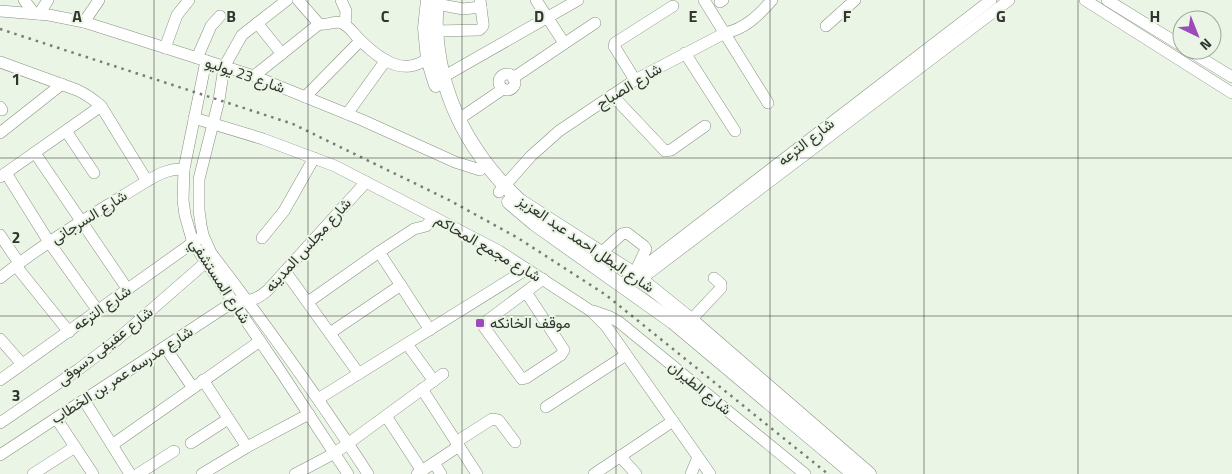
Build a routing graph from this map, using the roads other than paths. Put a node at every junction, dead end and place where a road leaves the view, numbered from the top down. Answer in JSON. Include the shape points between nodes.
{"nodes":[{"id":1,"x":24,"y":0,"type":"edge"},
{"id":2,"x":48,"y":0,"type":"edge"},
{"id":3,"x":99,"y":0,"type":"edge"},
{"id":4,"x":189,"y":0,"type":"edge"},
{"id":5,"x":287,"y":0,"type":"edge"},
{"id":6,"x":298,"y":0,"type":"edge"},
{"id":7,"x":341,"y":0,"type":"edge"},
{"id":8,"x":536,"y":0,"type":"edge"},
{"id":9,"x":578,"y":0,"type":"edge"},
{"id":10,"x":704,"y":0,"type":"edge"},
{"id":11,"x":855,"y":0,"type":"edge"},
{"id":12,"x":991,"y":0,"type":"edge"},
{"id":13,"x":1009,"y":0,"type":"edge"},
{"id":14,"x":1085,"y":0,"type":"edge"},
{"id":15,"x":1107,"y":0,"type":"edge"},
{"id":16,"x":434,"y":1,"type":"edge"},
{"id":17,"x":770,"y":1,"type":"edge"},
{"id":18,"x":480,"y":3,"type":"edge"},
{"id":19,"x":673,"y":6,"type":"dead end"},
{"id":20,"x":456,"y":9,"type":"junction"},
{"id":21,"x":0,"y":11,"type":"edge"},
{"id":22,"x":37,"y":14,"type":"junction"},
{"id":23,"x":220,"y":16,"type":"dead end"},
{"id":24,"x":548,"y":17,"type":"junction"},
{"id":25,"x":84,"y":22,"type":"junction"},
{"id":26,"x":258,"y":23,"type":"junction"},
{"id":27,"x":595,"y":23,"type":"dead end"},
{"id":28,"x":319,"y":24,"type":"junction"},
{"id":29,"x":345,"y":25,"type":"junction"},
{"id":30,"x":826,"y":26,"type":"dead end"},
{"id":31,"x":436,"y":31,"type":"junction"},
{"id":32,"x":459,"y":31,"type":"junction"},
{"id":33,"x":724,"y":33,"type":"junction"},
{"id":34,"x":360,"y":40,"type":"junction"},
{"id":35,"x":1172,"y":40,"type":"edge"},
{"id":36,"x":564,"y":43,"type":"junction"},
{"id":37,"x":166,"y":48,"type":"junction"},
{"id":38,"x":282,"y":54,"type":"junction"},
{"id":39,"x":685,"y":54,"type":"junction"},
{"id":40,"x":202,"y":59,"type":"junction"},
{"id":41,"x":428,"y":59,"type":"junction"},
{"id":42,"x":386,"y":60,"type":"junction"},
{"id":43,"x":1204,"y":60,"type":"edge"},
{"id":44,"x":0,"y":62,"type":"edge"},
{"id":45,"x":224,"y":67,"type":"junction"},
{"id":46,"x":254,"y":76,"type":"junction"},
{"id":47,"x":443,"y":77,"type":"junction"},
{"id":48,"x":1232,"y":77,"type":"edge"},
{"id":49,"x":635,"y":80,"type":"junction"},
{"id":50,"x":62,"y":84,"type":"junction"},
{"id":51,"x":1232,"y":93,"type":"edge"},
{"id":52,"x":612,"y":94,"type":"junction"},
{"id":53,"x":305,"y":97,"type":"junction"},
{"id":54,"x":768,"y":103,"type":"dead end"},
{"id":55,"x":100,"y":106,"type":"junction"},
{"id":56,"x":347,"y":114,"type":"junction"},
{"id":57,"x":194,"y":118,"type":"junction"},
{"id":58,"x":459,"y":119,"type":"junction"},
{"id":59,"x":213,"y":124,"type":"junction"},
{"id":60,"x":705,"y":126,"type":"dead end"},
{"id":61,"x":66,"y":131,"type":"junction"},
{"id":62,"x":735,"y":131,"type":"dead end"},
{"id":63,"x":0,"y":133,"type":"edge"},
{"id":64,"x":35,"y":153,"type":"junction"},
{"id":65,"x":314,"y":158,"type":"junction"},
{"id":66,"x":184,"y":169,"type":"junction"},
{"id":67,"x":480,"y":170,"type":"junction"},
{"id":68,"x":94,"y":173,"type":"dead end"},
{"id":69,"x":3,"y":175,"type":"edge"},
{"id":70,"x":147,"y":181,"type":"junction"},
{"id":71,"x":366,"y":182,"type":"junction"},
{"id":72,"x":502,"y":189,"type":"junction"},
{"id":73,"x":434,"y":217,"type":"junction"},
{"id":74,"x":81,"y":221,"type":"junction"},
{"id":75,"x":0,"y":235,"type":"edge"},
{"id":76,"x":203,"y":235,"type":"junction"},
{"id":77,"x":262,"y":238,"type":"dead end"},
{"id":78,"x":49,"y":242,"type":"junction"},
{"id":79,"x":192,"y":243,"type":"junction"},
{"id":80,"x":379,"y":252,"type":"junction"},
{"id":81,"x":601,"y":253,"type":"junction"},
{"id":82,"x":205,"y":262,"type":"junction"},
{"id":83,"x":17,"y":264,"type":"junction"},
{"id":84,"x":527,"y":269,"type":"junction"},
{"id":85,"x":285,"y":271,"type":"junction"},
{"id":86,"x":637,"y":277,"type":"junction"},
{"id":87,"x":0,"y":278,"type":"edge"},
{"id":88,"x":714,"y":278,"type":"dead end"},
{"id":89,"x":544,"y":279,"type":"junction"},
{"id":90,"x":620,"y":285,"type":"junction"},
{"id":91,"x":401,"y":286,"type":"junction"},
{"id":92,"x":128,"y":290,"type":"junction"},
{"id":93,"x":526,"y":292,"type":"junction"},
{"id":94,"x":247,"y":300,"type":"junction"},
{"id":95,"x":233,"y":302,"type":"junction"},
{"id":96,"x":308,"y":302,"type":"junction"},
{"id":97,"x":98,"y":311,"type":"junction"},
{"id":98,"x":591,"y":311,"type":"junction"},
{"id":99,"x":691,"y":320,"type":"junction"},
{"id":100,"x":430,"y":330,"type":"junction"},
{"id":101,"x":68,"y":332,"type":"junction"},
{"id":102,"x":330,"y":334,"type":"junction"},
{"id":103,"x":0,"y":339,"type":"edge"},
{"id":104,"x":260,"y":341,"type":"junction"},
{"id":105,"x":407,"y":344,"type":"junction"},
{"id":106,"x":165,"y":347,"type":"junction"},
{"id":107,"x":626,"y":355,"type":"junction"},
{"id":108,"x":22,"y":364,"type":"junction"},
{"id":109,"x":359,"y":374,"type":"junction"},
{"id":110,"x":0,"y":380,"type":"edge"},
{"id":111,"x":203,"y":380,"type":"junction"},
{"id":112,"x":193,"y":388,"type":"junction"},
{"id":113,"x":422,"y":390,"type":"junction"},
{"id":114,"x":84,"y":400,"type":"junction"},
{"id":115,"x":318,"y":400,"type":"junction"},
{"id":116,"x":546,"y":407,"type":"dead end"},
{"id":117,"x":309,"y":414,"type":"junction"},
{"id":118,"x":386,"y":416,"type":"junction"},
{"id":119,"x":56,"y":418,"type":"junction"},
{"id":120,"x":228,"y":419,"type":"junction"},
{"id":121,"x":672,"y":421,"type":"junction"},
{"id":122,"x":0,"y":423,"type":"edge"},
{"id":123,"x":191,"y":442,"type":"dead end"},
{"id":124,"x":515,"y":442,"type":"dead end"},
{"id":125,"x":348,"y":443,"type":"junction"},
{"id":126,"x":112,"y":444,"type":"junction"},
{"id":127,"x":458,"y":444,"type":"junction"},
{"id":128,"x":75,"y":447,"type":"junction"},
{"id":129,"x":247,"y":447,"type":"junction"},
{"id":130,"x":174,"y":451,"type":"dead end"},
{"id":131,"x":335,"y":453,"type":"junction"},
{"id":132,"x":0,"y":455,"type":"edge"},
{"id":133,"x":620,"y":456,"type":"junction"},
{"id":134,"x":698,"y":457,"type":"junction"},
{"id":135,"x":434,"y":463,"type":"junction"},
{"id":136,"x":420,"y":472,"type":"edge"},
{"id":137,"x":33,"y":474,"type":"edge"},
{"id":138,"x":93,"y":474,"type":"edge"},
{"id":139,"x":130,"y":474,"type":"edge"},
{"id":140,"x":138,"y":474,"type":"edge"},
{"id":141,"x":202,"y":474,"type":"edge"},
{"id":142,"x":295,"y":474,"type":"edge"},
{"id":143,"x":348,"y":474,"type":"edge"},
{"id":144,"x":368,"y":474,"type":"edge"},
{"id":145,"x":441,"y":474,"type":"edge"},
{"id":146,"x":478,"y":474,"type":"edge"},
{"id":147,"x":594,"y":474,"type":"edge"},
{"id":148,"x":636,"y":474,"type":"edge"},
{"id":149,"x":691,"y":474,"type":"edge"},
{"id":150,"x":710,"y":474,"type":"edge"},
{"id":151,"x":805,"y":474,"type":"edge"},
{"id":152,"x":854,"y":474,"type":"edge"},
{"id":153,"x":869,"y":474,"type":"edge"}],
"edges":[{"from":1,"to":22,"type":"street"},
{"from":2,"to":22,"type":"street"},
{"from":3,"to":25,"type":"street"},
{"from":4,"to":37,"type":"street","via":[[177,15]]},
{"from":5,"to":26,"type":"street"},
{"from":6,"to":28,"type":"street"},
{"from":7,"to":29,"type":"street","via":[[346,11]]},
{"from":8,"to":24,"type":"street"},
{"from":9,"to":24,"type":"street"},
{"from":10,"to":33,"type":"street"},
{"from":11,"to":30,"type":"street"},
{"from":12,"to":86,"type":"street","name":"شارع الترعه"},
{"from":13,"to":86,"type":"street","name":"شارع الترعه"},
{"from":14,"to":51,"type":"street"},
{"from":15,"to":35,"type":"street"},
{"from":16,"to":20,"type":"street"},
{"from":16,"to":31,"type":"main road","name":"شارع البطل احمد عبد العزيز"},
{"from":16,"to":41,"type":"main road","name":"شارع البطل احمد عبد العزيز","via":[[425,28]]},
{"from":17,"to":33,"type":"street","name":"شارع الصباح","via":[[747,24],[736,31]]},
{"from":18,"to":20,"type":"street","via":[[469,9]]},
{"from":18,"to":32,"type":"street","via":[[482,27]]},
{"from":19,"to":49,"type":"street","via":[[615,43]]},
{"from":20,"to":32,"type":"street"},
{"from":21,"to":22,"type":"street","name":"شارع 23 يوليو"},
{"from":22,"to":25,"type":"street","name":"شارع 23 يوليو"},
{"from":23,"to":40,"type":"street","name":"شارع المستشفي","via":[[211,26]]},
{"from":24,"to":36,"type":"street"},
{"from":24,"to":47,"type":"street"},
{"from":25,"to":37,"type":"street","name":"شارع 23 يوليو"},
{"from":26,"to":38,"type":"street"},
{"from":26,"to":45,"type":"street","via":[[242,35]]},
{"from":27,"to":36,"type":"street"},
{"from":28,"to":29,"type":"street","via":[[337,22]]},
{"from":28,"to":38,"type":"street"},
{"from":29,"to":34,"type":"street"},
{"from":31,"to":32,"type":"street"},
{"from":31,"to":47,"type":"main road","name":"شارع البطل احمد عبد العزيز"},
{"from":33,"to":39,"type":"street","name":"شارع الصباح"},
{"from":33,"to":54,"type":"street"},
{"from":34,"to":42,"type":"street"},
{"from":34,"to":53,"type":"street"},
{"from":36,"to":58,"type":"street","via":[[513,78],[503,76],[499,81],[503,89]]},
{"from":37,"to":40,"type":"street","name":"شارع 23 يوليو"},
{"from":38,"to":46,"type":"street"},
{"from":39,"to":49,"type":"street","name":"شارع الصباح"},
{"from":39,"to":62,"type":"street"},
{"from":40,"to":45,"type":"street","name":"شارع 23 يوليو"},
{"from":40,"to":57,"type":"street","name":"شارع المستشفي"},
{"from":41,"to":42,"type":"street","via":[[409,66]]},
{"from":41,"to":67,"type":"main road","name":"شارع البطل احمد عبد العزيز","via":[[457,135]]},
{"from":42,"to":56,"type":"street"},
{"from":43,"to":48,"type":"street"},
{"from":44,"to":50,"type":"street"},
{"from":45,"to":46,"type":"street","name":"شارع 23 يوليو"},
{"from":45,"to":59,"type":"street","name":"شارع المستشفي"},
{"from":46,"to":53,"type":"street","name":"شارع 23 يوليو"},
{"from":47,"to":58,"type":"main road","name":"شارع البطل احمد عبد العزيز"},
{"from":49,"to":52,"type":"street","name":"شارع الصباح"},
{"from":50,"to":55,"type":"street","via":[[87,94]]},
{"from":50,"to":63,"type":"street"},
{"from":52,"to":60,"type":"street","via":[[665,151]]},
{"from":52,"to":72,"type":"street","name":"شارع الصباح","via":[[559,131]]},
{"from":53,"to":56,"type":"street","name":"شارع 23 يوليو"},
{"from":55,"to":61,"type":"street"},
{"from":55,"to":70,"type":"street"},
{"from":56,"to":67,"type":"street","name":"شارع 23 يوليو"},
{"from":57,"to":59,"type":"street","name":"شارع مجمع المحاكم"},
{"from":57,"to":66,"type":"street","name":"شارع المستشفي"},
{"from":58,"to":72,"type":"main road","name":"شارع البطل احمد عبد العزيز"},
{"from":59,"to":65,"type":"street","name":"شارع مجمع المحاكم","via":[[263,138]]},
{"from":59,"to":76,"type":"street","name":"شارع المستشفي","via":[[200,179],[199,210]]},
{"from":61,"to":64,"type":"street"},
{"from":61,"to":68,"type":"street"},
{"from":64,"to":69,"type":"street"},
{"from":64,"to":74,"type":"street"},
{"from":65,"to":71,"type":"street","name":"شارع مجمع المحاكم"},
{"from":65,"to":77,"type":"street","via":[[284,211]]},
{"from":66,"to":70,"type":"street","name":"شارع السرجانى","via":[[176,168]]},
{"from":66,"to":79,"type":"street","name":"شارع المستشفي","via":[[184,207]]},
{"from":67,"to":72,"type":"main road","name":"شارع البطل احمد عبد العزيز"},
{"from":69,"to":78,"type":"street"},
{"from":70,"to":74,"type":"street","name":"شارع السرجانى"},
{"from":71,"to":73,"type":"street","name":"شارع مجمع المحاكم"},
{"from":71,"to":85,"type":"street","name":"شارع مجلس المدينه"},
{"from":72,"to":81,"type":"main road","name":"شارع البطل احمد عبد العزيز"},
{"from":72,"to":90,"type":"main road","name":"شارع البطل احمد عبد العزيز","via":[[505,200]]},
{"from":73,"to":80,"type":"street","via":[[426,226]]},
{"from":73,"to":84,"type":"street","name":"شارع مجمع المحاكم"},
{"from":74,"to":78,"type":"street","name":"شارع السرجانى"},
{"from":74,"to":92,"type":"street"},
{"from":75,"to":83,"type":"street"},
{"from":76,"to":79,"type":"street","name":"شارع الترعه"},
{"from":76,"to":94,"type":"street","name":"شارع المستشفي","via":[[211,253]]},
{"from":78,"to":83,"type":"street","name":"شارع السرجانى"},
{"from":78,"to":97,"type":"street"},
{"from":79,"to":82,"type":"street","name":"شارع المستشفي"},
{"from":79,"to":92,"type":"street","name":"شارع الترعه"},
{"from":80,"to":91,"type":"street"},
{"from":80,"to":96,"type":"street"},
{"from":81,"to":86,"type":"main road","name":"شارع البطل احمد عبد العزيز"},
{"from":81,"to":86,"type":"street","via":[[627,233],[646,249]]},
{"from":82,"to":95,"type":"street","name":"شارع المستشفي"},
{"from":82,"to":122,"type":"street","name":"شارع عفيفى دسوقى","via":[[112,344]]},
{"from":83,"to":87,"type":"street","name":"شارع السرجانى"},
{"from":83,"to":101,"type":"street"},
{"from":84,"to":89,"type":"street","name":"شارع مجمع المحاكم"},
{"from":84,"to":100,"type":"street"},
{"from":85,"to":94,"type":"street","name":"شارع مجلس المدينه","via":[[261,296]]},
{"from":85,"to":96,"type":"street"},
{"from":86,"to":90,"type":"street","name":"شارع الترعه"},
{"from":86,"to":99,"type":"main road","name":"شارع البطل احمد عبد العزيز"},
{"from":88,"to":99,"type":"street","via":[[721,288]]},
{"from":89,"to":93,"type":"street"},
{"from":89,"to":98,"type":"street","name":"شارع مجمع المحاكم"},
{"from":90,"to":152,"type":"main road","name":"شارع البطل احمد عبد العزيز","via":[[673,322]]},
{"from":91,"to":100,"type":"street"},
{"from":91,"to":102,"type":"street"},
{"from":92,"to":97,"type":"street","name":"شارع الترعه"},
{"from":93,"to":93,"type":"street","via":[[483,325],[522,379],[564,350]]},
{"from":94,"to":95,"type":"street","name":"شارع مدرسه عمر بن الخطاب"},
{"from":94,"to":115,"type":"street","name":"شارع المستشفي"},
{"from":95,"to":104,"type":"street","name":"شارع المستشفي"},
{"from":95,"to":106,"type":"street","name":"شارع مدرسه عمر بن الخطاب"},
{"from":96,"to":102,"type":"street"},
{"from":97,"to":101,"type":"street","name":"شارع الترعه"},
{"from":98,"to":107,"type":"street","name":"شارع مجمع المحاكم"},
{"from":98,"to":151,"type":"street","name":"شارع الطيران","via":[[619,322]]},
{"from":99,"to":153,"type":"main road","name":"شارع البطل احمد عبد العزيز"},
{"from":100,"to":105,"type":"street"},
{"from":101,"to":108,"type":"street","name":"شارع الترعه"},
{"from":102,"to":109,"type":"street"},
{"from":103,"to":108,"type":"street"},
{"from":104,"to":111,"type":"street"},
{"from":104,"to":117,"type":"street","name":"شارع المستشفي"},
{"from":105,"to":109,"type":"street"},
{"from":105,"to":113,"type":"street","via":[[438,378]]},
{"from":106,"to":112,"type":"street"},
{"from":106,"to":114,"type":"street","name":"شارع مدرسه عمر بن الخطاب"},
{"from":107,"to":116,"type":"street"},
{"from":107,"to":121,"type":"street","name":"شارع مجمع المحاكم"},
{"from":108,"to":110,"type":"street","name":"شارع الترعه"},
{"from":109,"to":115,"type":"street"},
{"from":111,"to":112,"type":"street"},
{"from":111,"to":120,"type":"street"},
{"from":112,"to":126,"type":"street"},
{"from":113,"to":118,"type":"street"},
{"from":113,"to":127,"type":"street"},
{"from":114,"to":119,"type":"street","name":"شارع مدرسه عمر بن الخطاب"},
{"from":114,"to":126,"type":"street"},
{"from":115,"to":125,"type":"street","name":"شارع المستشفي"},
{"from":117,"to":129,"type":"street"},
{"from":117,"to":131,"type":"street","name":"شارع المستشفي"},
{"from":118,"to":125,"type":"street"},
{"from":118,"to":136,"type":"street"},
{"from":119,"to":128,"type":"street"},
{"from":119,"to":132,"type":"street","name":"شارع مدرسه عمر بن الخطاب"},
{"from":120,"to":123,"type":"street"},
{"from":120,"to":129,"type":"street"},
{"from":121,"to":133,"type":"street"},
{"from":121,"to":134,"type":"street","name":"شارع مجمع المحاكم"},
{"from":124,"to":127,"type":"street","via":[[498,420],[492,419]]},
{"from":125,"to":131,"type":"street"},
{"from":125,"to":144,"type":"street","name":"شارع المستشفي"},
{"from":126,"to":139,"type":"street"},
{"from":127,"to":135,"type":"street"},
{"from":127,"to":146,"type":"street"},
{"from":128,"to":137,"type":"street"},
{"from":128,"to":138,"type":"street"},
{"from":129,"to":141,"type":"street"},
{"from":130,"to":140,"type":"street"},
{"from":131,"to":142,"type":"street"},
{"from":131,"to":143,"type":"street","name":"شارع المستشفي"},
{"from":133,"to":147,"type":"street"},
{"from":133,"to":148,"type":"street"},
{"from":134,"to":149,"type":"street"},
{"from":134,"to":150,"type":"street","name":"شارع مجمع المحاكم"},
{"from":135,"to":136,"type":"street"},
{"from":135,"to":145,"type":"street"}]}
